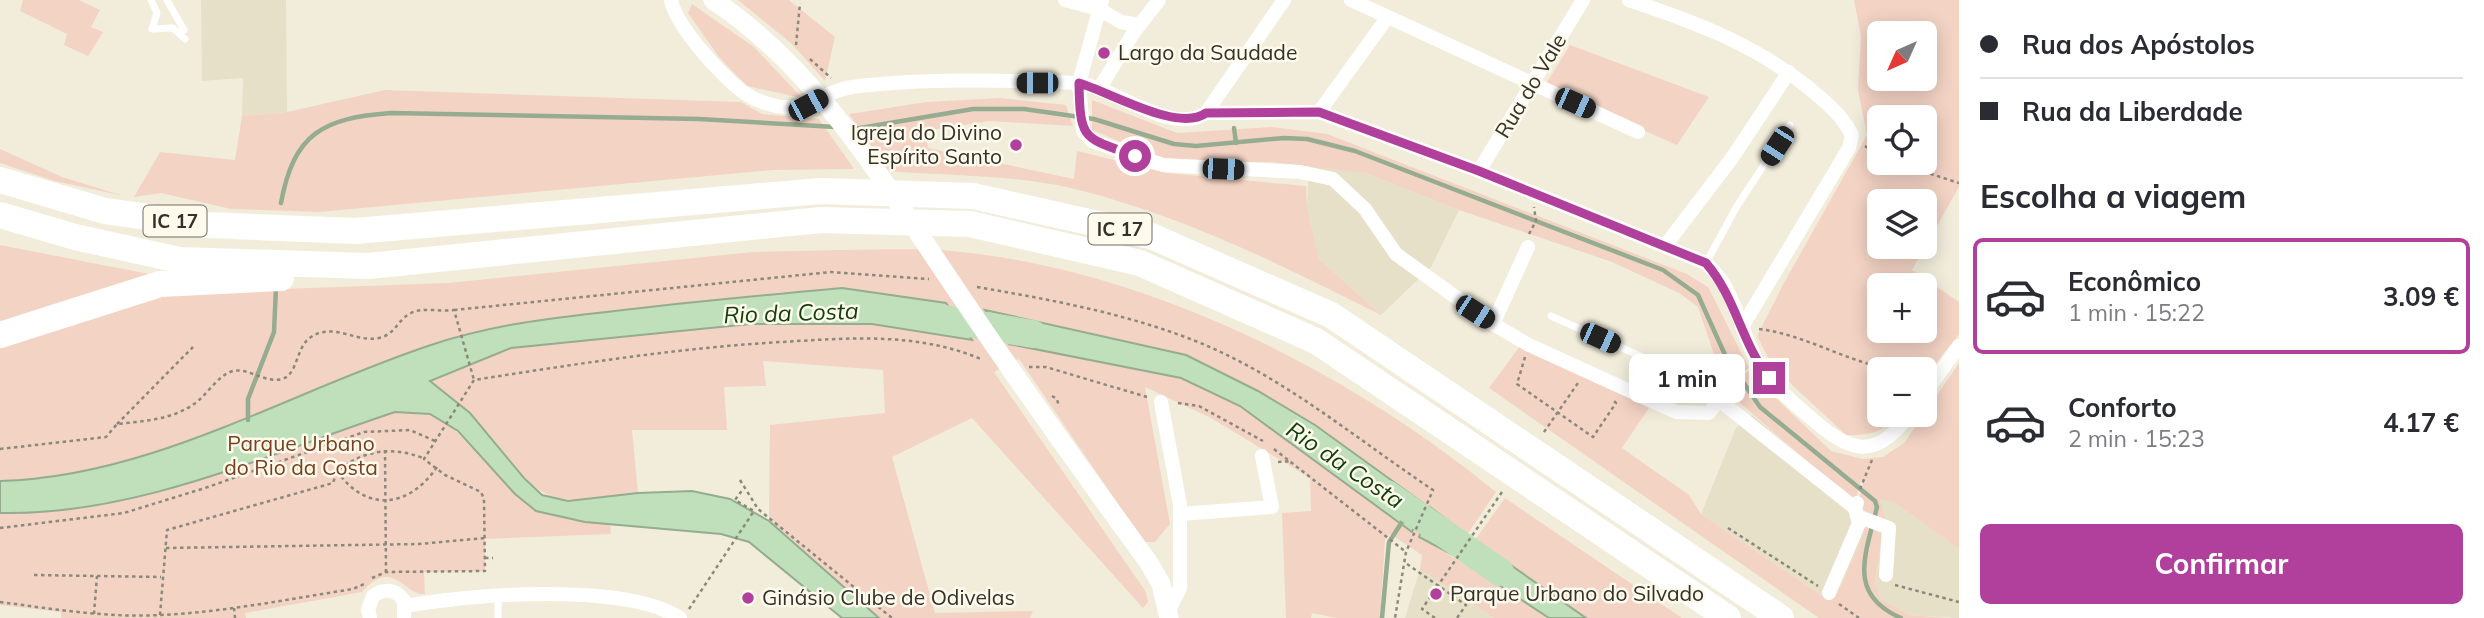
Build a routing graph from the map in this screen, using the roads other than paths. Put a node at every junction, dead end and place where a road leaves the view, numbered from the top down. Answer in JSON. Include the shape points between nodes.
{"nodes":[{"id":1,"x":151,"y":0,"type":"edge"},
{"id":2,"x":167,"y":0,"type":"edge"},
{"id":3,"x":671,"y":0,"type":"edge"},
{"id":4,"x":713,"y":0,"type":"edge"},
{"id":5,"x":1065,"y":0,"type":"edge"},
{"id":6,"x":1159,"y":0,"type":"edge"},
{"id":7,"x":1284,"y":0,"type":"edge"},
{"id":8,"x":1351,"y":0,"type":"edge"},
{"id":9,"x":1583,"y":0,"type":"edge"},
{"id":10,"x":1629,"y":0,"type":"edge"},
{"id":11,"x":1100,"y":5,"type":"edge"},
{"id":12,"x":1387,"y":18,"type":"junction"},
{"id":13,"x":1140,"y":25,"type":"junction"},
{"id":14,"x":1789,"y":72,"type":"junction"},
{"id":15,"x":1079,"y":83,"type":"junction"},
{"id":16,"x":1533,"y":84,"type":"junction"},
{"id":17,"x":1099,"y":89,"type":"junction"},
{"id":18,"x":1319,"y":112,"type":"junction"},
{"id":19,"x":1206,"y":113,"type":"junction"},
{"id":20,"x":1790,"y":125,"type":"dead end"},
{"id":21,"x":1638,"y":132,"type":"dead end"},
{"id":22,"x":1479,"y":171,"type":"junction"},
{"id":23,"x":0,"y":180,"type":"edge"},
{"id":24,"x":0,"y":215,"type":"edge"},
{"id":25,"x":1665,"y":246,"type":"junction"},
{"id":26,"x":1528,"y":247,"type":"road end"},
{"id":27,"x":1706,"y":263,"type":"junction"},
{"id":28,"x":368,"y":265,"type":"junction"},
{"id":29,"x":1551,"y":316,"type":"dead end"},
{"id":30,"x":1493,"y":324,"type":"junction"},
{"id":31,"x":1742,"y":327,"type":"junction"},
{"id":32,"x":0,"y":335,"type":"edge"},
{"id":33,"x":1959,"y":346,"type":"edge"},
{"id":34,"x":1937,"y":376,"type":"edge"},
{"id":35,"x":1719,"y":400,"type":"junction"},
{"id":36,"x":1161,"y":402,"type":"road end"},
{"id":37,"x":1900,"y":427,"type":"edge"},
{"id":38,"x":1267,"y":449,"type":"road end"},
{"id":39,"x":1859,"y":512,"type":"junction"},
{"id":40,"x":1180,"y":514,"type":"junction"},
{"id":41,"x":1886,"y":575,"type":"road end"},
{"id":42,"x":1829,"y":593,"type":"road end"},
{"id":43,"x":498,"y":596,"type":"junction"},
{"id":44,"x":405,"y":612,"type":"edge"},
{"id":45,"x":1168,"y":615,"type":"edge"},
{"id":46,"x":369,"y":618,"type":"edge"},
{"id":47,"x":498,"y":618,"type":"edge"},
{"id":48,"x":682,"y":618,"type":"edge"},
{"id":49,"x":1728,"y":618,"type":"edge"},
{"id":50,"x":1781,"y":618,"type":"edge"}],
"edges":[{"from":1,"to":2,"type":"lane","via":[[157,13],[152,29],[173,28],[184,34]]},
{"from":3,"to":15,"type":"street","via":[[680,22],[717,67],[752,98],[779,106],[800,107],[839,90],[943,82]]},
{"from":4,"to":45,"type":"street","via":[[797,54],[1042,417],[1149,563],[1161,584]]},
{"from":5,"to":11,"type":"street"},
{"from":6,"to":13,"type":"street"},
{"from":7,"to":19,"type":"street"},
{"from":8,"to":12,"type":"street"},
{"from":9,"to":16,"type":"street","name":"Rua do Vale"},
{"from":10,"to":14,"type":"street","via":[[1715,29]]},
{"from":11,"to":13,"type":"street","via":[[1121,22]]},
{"from":11,"to":15,"type":"street"},
{"from":12,"to":16,"type":"street"},
{"from":12,"to":18,"type":"street"},
{"from":13,"to":17,"type":"street"},
{"from":14,"to":25,"type":"street"},
{"from":14,"to":31,"type":"street","via":[[1842,115],[1852,135],[1805,226]]},
{"from":15,"to":17,"type":"street"},
{"from":15,"to":30,"type":"street","via":[[1083,131],[1092,141],[1163,165],[1300,172],[1333,179],[1365,209],[1396,254]]},
{"from":16,"to":21,"type":"street"},
{"from":16,"to":22,"type":"street","name":"Rua do Vale"},
{"from":17,"to":19,"type":"street","via":[[1170,118],[1199,118]]},
{"from":18,"to":19,"type":"street"},
{"from":18,"to":22,"type":"street"},
{"from":20,"to":27,"type":"lane"},
{"from":22,"to":25,"type":"street"},
{"from":23,"to":50,"type":"highway","number":"IC 17","via":[[105,211],[205,225],[355,231],[821,191],[973,196],[1150,236],[1331,315]]},
{"from":24,"to":28,"type":"highway","number":"IC 17","via":[[179,260]]},
{"from":25,"to":27,"type":"street"},
{"from":26,"to":30,"type":"street"},
{"from":27,"to":31,"type":"street","via":[[1723,283]]},
{"from":28,"to":32,"type":"highway","via":[[289,278],[160,284]]},
{"from":28,"to":49,"type":"highway","number":"IC 17","via":[[821,220],[970,224],[1140,263],[1316,341]]},
{"from":29,"to":35,"type":"lane","via":[[1700,383],[1716,392]]},
{"from":30,"to":35,"type":"street","via":[[1676,412],[1709,413]]},
{"from":31,"to":37,"type":"street","via":[[1763,370],[1833,437],[1858,447],[1874,446]]},
{"from":33,"to":34,"type":"street"},
{"from":35,"to":39,"type":"street"},
{"from":36,"to":40,"type":"street"},
{"from":38,"to":40,"type":"street","via":[[1272,507]]},
{"from":39,"to":41,"type":"street","via":[[1891,533]]},
{"from":39,"to":42,"type":"street","via":[[1859,523]]},
{"from":40,"to":45,"type":"street","via":[[1180,588]]},
{"from":43,"to":44,"type":"street"},
{"from":43,"to":47,"type":"lane"},
{"from":43,"to":48,"type":"street","via":[[598,597],[654,605]]},
{"from":44,"to":46,"type":"street","via":[[397,593],[379,592],[369,603]]}]}
